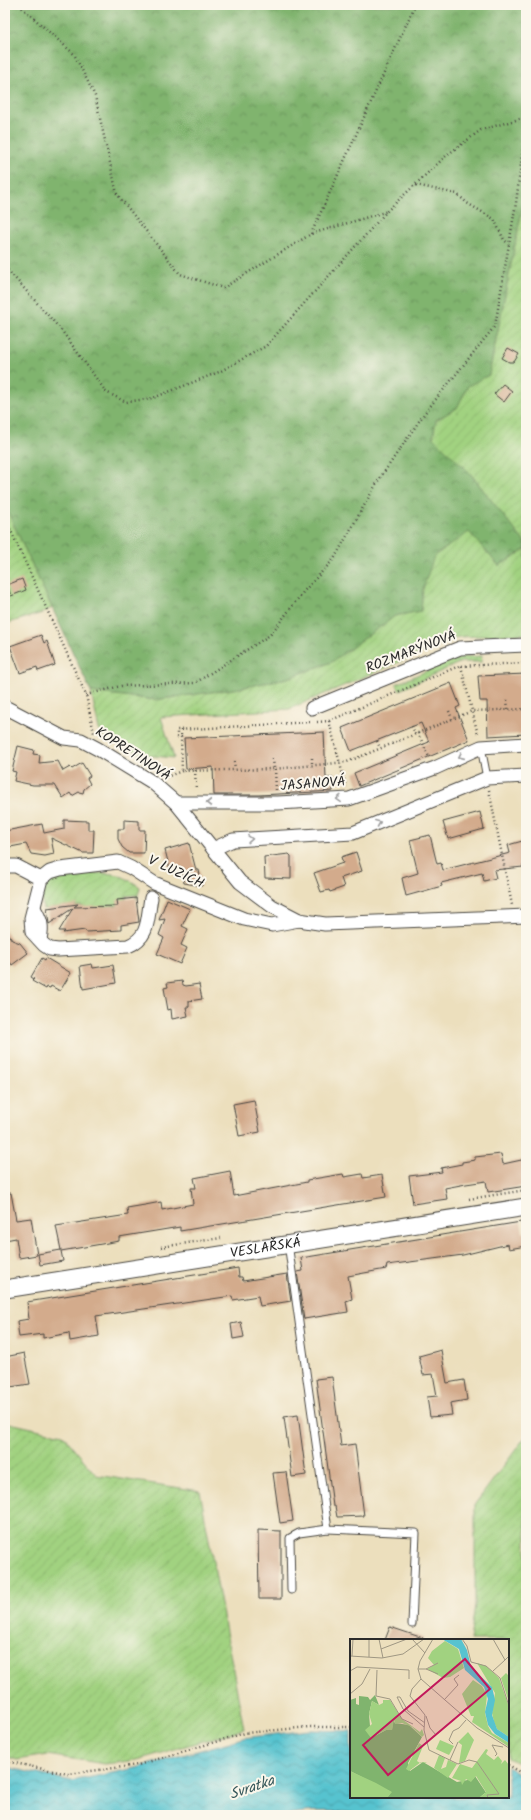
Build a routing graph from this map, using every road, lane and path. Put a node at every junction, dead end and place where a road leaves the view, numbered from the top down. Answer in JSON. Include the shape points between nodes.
{"nodes":[{"id":1,"x":19,"y":5,"type":"edge"},
{"id":2,"x":415,"y":5,"type":"edge"},
{"id":3,"x":526,"y":117,"type":"edge"},
{"id":4,"x":526,"y":124,"type":"edge"},
{"id":5,"x":415,"y":185,"type":"junction"},
{"id":6,"x":388,"y":210,"type":"junction"},
{"id":7,"x":311,"y":234,"type":"junction"},
{"id":8,"x":509,"y":245,"type":"junction"},
{"id":9,"x":5,"y":267,"type":"edge"},
{"id":10,"x":5,"y":518,"type":"edge"},
{"id":11,"x":526,"y":645,"type":"edge"},
{"id":12,"x":526,"y":663,"type":"edge"},
{"id":13,"x":461,"y":666,"type":"junction"},
{"id":14,"x":86,"y":695,"type":"junction"},
{"id":15,"x":507,"y":700,"type":"dead end"},
{"id":16,"x":5,"y":707,"type":"edge"},
{"id":17,"x":312,"y":708,"type":"dead end"},
{"id":18,"x":526,"y":708,"type":"edge"},
{"id":19,"x":508,"y":709,"type":"junction"},
{"id":20,"x":449,"y":711,"type":"dead end"},
{"id":21,"x":472,"y":711,"type":"junction"},
{"id":22,"x":452,"y":719,"type":"junction"},
{"id":23,"x":473,"y":719,"type":"dead end"},
{"id":24,"x":329,"y":721,"type":"junction"},
{"id":25,"x":412,"y":726,"type":"dead end"},
{"id":26,"x":417,"y":733,"type":"junction"},
{"id":27,"x":377,"y":741,"type":"dead end"},
{"id":28,"x":526,"y":744,"type":"edge"},
{"id":29,"x":98,"y":748,"type":"junction"},
{"id":30,"x":380,"y":748,"type":"junction"},
{"id":31,"x":481,"y":748,"type":"junction"},
{"id":32,"x":429,"y":757,"type":"dead end"},
{"id":33,"x":312,"y":758,"type":"dead end"},
{"id":34,"x":273,"y":759,"type":"dead end"},
{"id":35,"x":234,"y":761,"type":"dead end"},
{"id":36,"x":340,"y":763,"type":"junction"},
{"id":37,"x":312,"y":765,"type":"junction"},
{"id":38,"x":235,"y":769,"type":"junction"},
{"id":39,"x":274,"y":769,"type":"junction"},
{"id":40,"x":195,"y":770,"type":"junction"},
{"id":41,"x":526,"y":776,"type":"edge"},
{"id":42,"x":487,"y":778,"type":"junction"},
{"id":43,"x":276,"y":784,"type":"dead end"},
{"id":44,"x":349,"y":799,"type":"junction"},
{"id":45,"x":176,"y":803,"type":"junction"},
{"id":46,"x":196,"y":803,"type":"junction"},
{"id":47,"x":213,"y":849,"type":"junction"},
{"id":48,"x":5,"y":866,"type":"edge"},
{"id":49,"x":41,"y":879,"type":"junction"},
{"id":50,"x":151,"y":898,"type":"dead end"},
{"id":51,"x":512,"y":906,"type":"dead end"},
{"id":52,"x":526,"y":916,"type":"edge"},
{"id":53,"x":300,"y":920,"type":"junction"},
{"id":54,"x":526,"y":1207,"type":"edge"},
{"id":55,"x":288,"y":1243,"type":"junction"},
{"id":56,"x":5,"y":1289,"type":"edge"},
{"id":57,"x":328,"y":1529,"type":"junction"},
{"id":58,"x":291,"y":1590,"type":"dead end"},
{"id":59,"x":412,"y":1624,"type":"dead end"},
{"id":60,"x":350,"y":1727,"type":"edge"},
{"id":61,"x":5,"y":1761,"type":"edge"},
{"id":62,"x":509,"y":1766,"type":"edge"},
{"id":63,"x":526,"y":1775,"type":"edge"}],
"edges":[{"from":1,"to":7,"type":"path","via":[[74,54],[95,96],[117,194],[180,274],[223,288]]},
{"from":2,"to":7,"type":"path"},
{"from":3,"to":5,"type":"path","via":[[481,130],[447,155]]},
{"from":4,"to":8,"type":"path"},
{"from":5,"to":6,"type":"path"},
{"from":5,"to":8,"type":"path","via":[[457,194],[494,219]]},
{"from":6,"to":7,"type":"path"},
{"from":6,"to":9,"type":"path","via":[[266,346],[219,372],[153,398],[126,402],[106,392],[62,331]]},
{"from":8,"to":14,"type":"path","via":[[495,326],[424,414],[378,481],[334,559],[304,591],[270,635],[195,683],[121,686]]},
{"from":10,"to":14,"type":"path"},
{"from":11,"to":17,"type":"street","name":"ROZMARÝNOVÁ","via":[[460,648]]},
{"from":12,"to":13,"type":"path"},
{"from":13,"to":21,"type":"path"},
{"from":13,"to":24,"type":"path"},
{"from":14,"to":29,"type":"path"},
{"from":15,"to":19,"type":"path"},
{"from":16,"to":29,"type":"street","name":"KOPRETINOVÁ","via":[[64,738],[81,740]]},
{"from":18,"to":19,"type":"path"},
{"from":19,"to":21,"type":"path"},
{"from":20,"to":22,"type":"path"},
{"from":21,"to":22,"type":"path"},
{"from":21,"to":23,"type":"path"},
{"from":22,"to":26,"type":"path"},
{"from":24,"to":36,"type":"path"},
{"from":24,"to":40,"type":"path","via":[[177,730],[177,737],[181,737],[182,771]]},
{"from":25,"to":26,"type":"path"},
{"from":26,"to":30,"type":"path"},
{"from":26,"to":32,"type":"path"},
{"from":27,"to":30,"type":"path"},
{"from":28,"to":31,"type":"street","name":"JASANOVÁ"},
{"from":29,"to":45,"type":"street","name":"KOPRETINOVÁ","via":[[152,782]]},
{"from":30,"to":36,"type":"path"},
{"from":31,"to":42,"type":"lane"},
{"from":31,"to":44,"type":"street","name":"JASANOVÁ","one_way":true,"via":[[435,768]]},
{"from":33,"to":37,"type":"path"},
{"from":34,"to":39,"type":"path"},
{"from":35,"to":38,"type":"path"},
{"from":36,"to":37,"type":"path"},
{"from":36,"to":44,"type":"path"},
{"from":37,"to":39,"type":"path"},
{"from":38,"to":39,"type":"path"},
{"from":38,"to":40,"type":"path"},
{"from":39,"to":43,"type":"path"},
{"from":40,"to":46,"type":"path"},
{"from":41,"to":42,"type":"street"},
{"from":47,"to":42,"type":"street","one_way":true,"via":[[233,840],[353,833]]},
{"from":42,"to":51,"type":"path"},
{"from":44,"to":46,"type":"street","name":"JASANOVÁ","one_way":true,"via":[[278,803]]},
{"from":45,"to":46,"type":"street","name":"JASANOVÁ"},
{"from":45,"to":47,"type":"street"},
{"from":47,"to":53,"type":"street","via":[[240,882],[272,906]]},
{"from":48,"to":49,"type":"street","via":[[16,866]]},
{"from":49,"to":50,"type":"street","via":[[31,918],[32,932],[50,949],[137,942],[145,934]]},
{"from":49,"to":53,"type":"street","name":"V LUZÍCH","via":[[50,872],[60,869],[118,862],[154,883],[244,919],[272,925]]},
{"from":52,"to":53,"type":"street","via":[[325,924]]},
{"from":54,"to":55,"type":"street","name":"VESLAŘSKÁ"},
{"from":55,"to":56,"type":"street","name":"VESLAŘSKÁ"},
{"from":55,"to":57,"type":"lane"},
{"from":57,"to":58,"type":"lane","via":[[299,1533],[290,1538]]},
{"from":57,"to":59,"type":"lane","via":[[416,1533]]},
{"from":60,"to":61,"type":"path","via":[[309,1727],[245,1733],[138,1765],[68,1774]]},
{"from":62,"to":63,"type":"path"}]}
